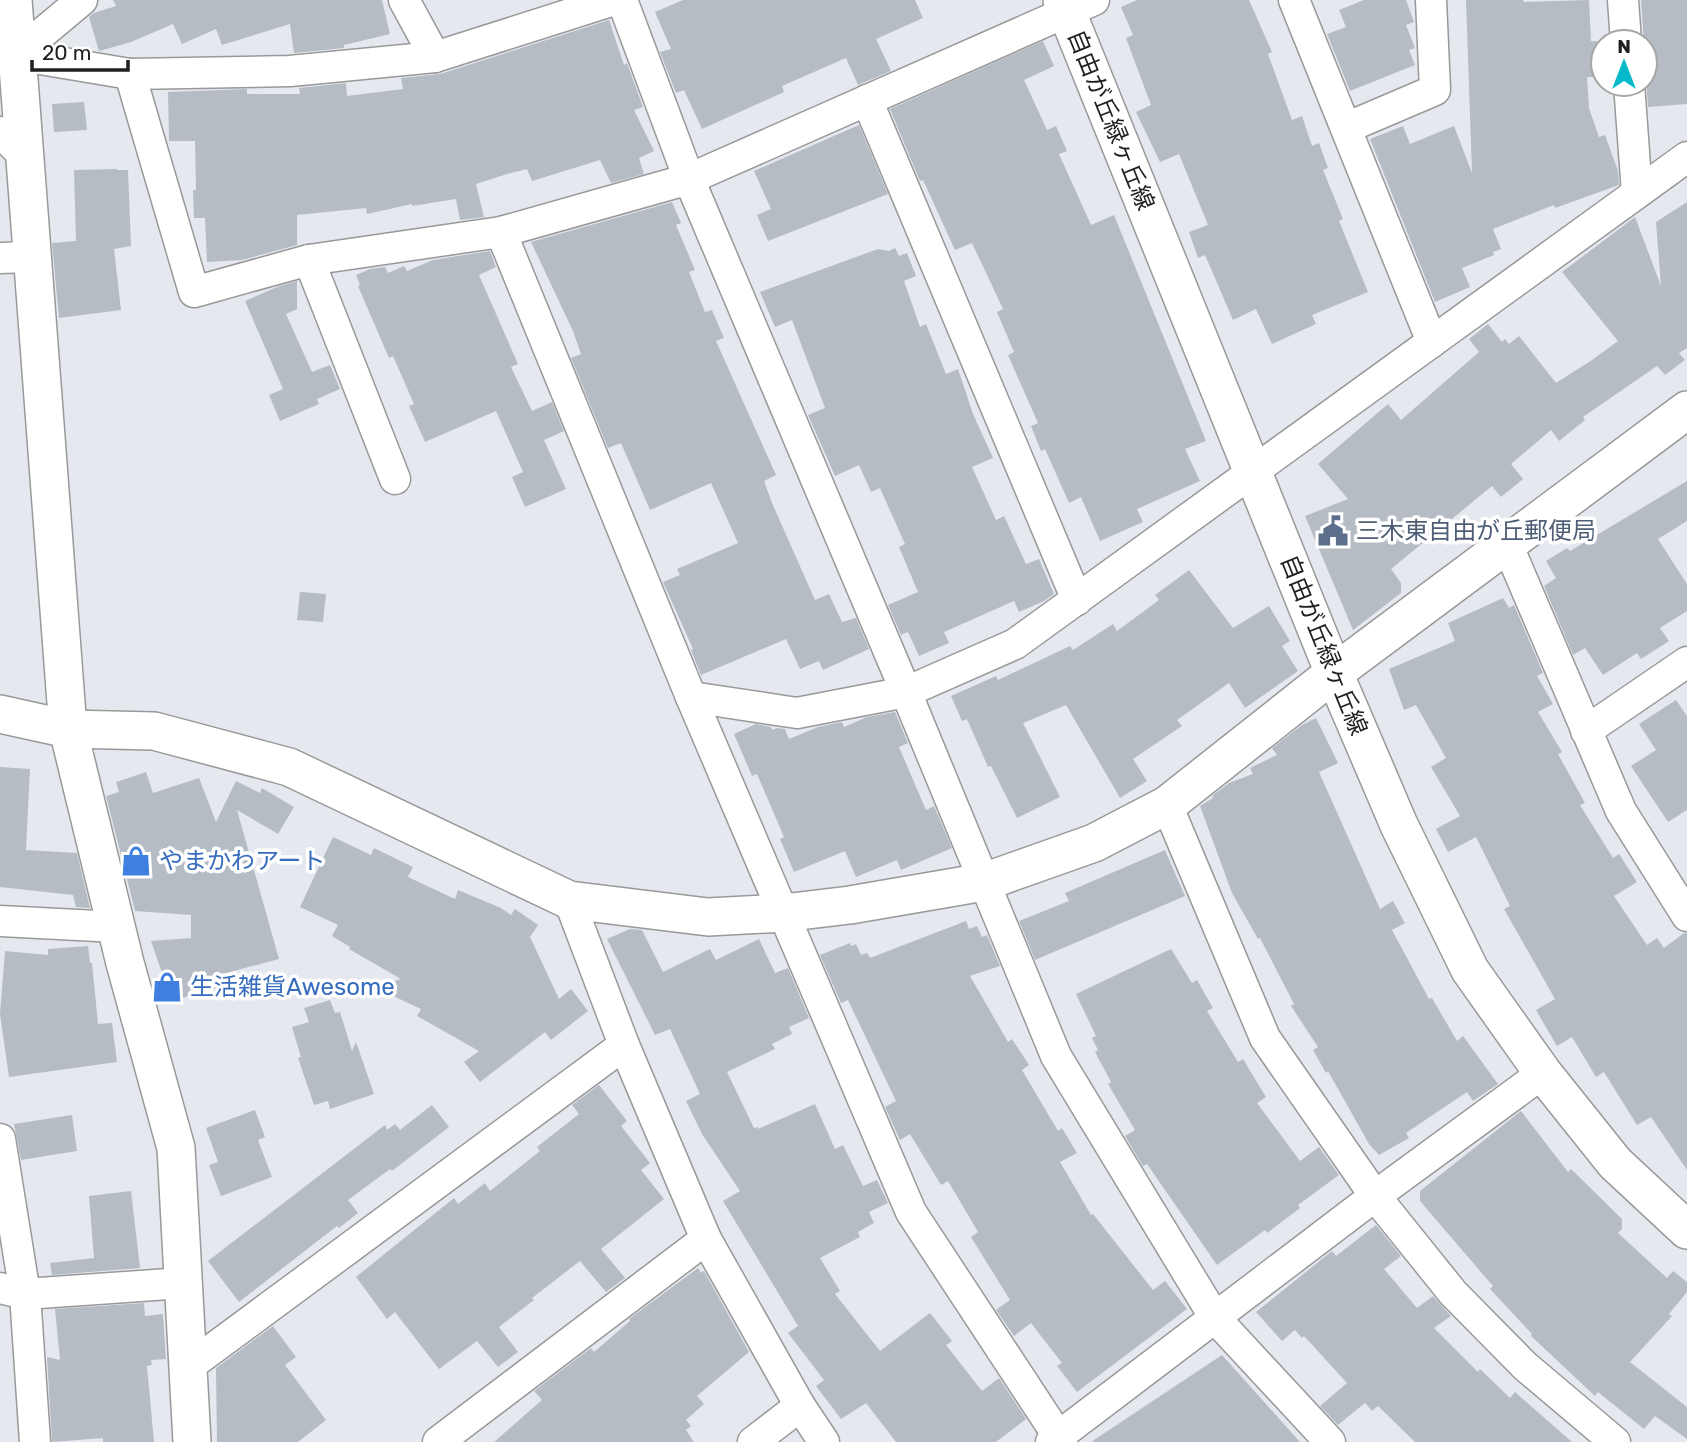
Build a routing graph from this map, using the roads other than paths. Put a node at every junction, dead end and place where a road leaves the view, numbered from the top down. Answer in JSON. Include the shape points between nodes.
{"nodes":[{"id":1,"x":13,"y":0,"type":"edge"},
{"id":2,"x":82,"y":0,"type":"edge"},
{"id":3,"x":404,"y":0,"type":"edge"},
{"id":4,"x":614,"y":0,"type":"edge"},
{"id":5,"x":622,"y":0,"type":"edge"},
{"id":6,"x":1294,"y":0,"type":"edge"},
{"id":7,"x":1430,"y":0,"type":"edge"},
{"id":8,"x":1623,"y":0,"type":"edge"},
{"id":9,"x":1075,"y":4,"type":"edge"},
{"id":10,"x":1625,"y":28,"type":"edge"},
{"id":11,"x":16,"y":54,"type":"junction"},
{"id":12,"x":435,"y":57,"type":"junction"},
{"id":13,"x":130,"y":74,"type":"junction"},
{"id":14,"x":1630,"y":98,"type":"edge"},
{"id":15,"x":867,"y":100,"type":"junction"},
{"id":16,"x":1346,"y":128,"type":"junction"},
{"id":17,"x":12,"y":144,"type":"edge"},
{"id":18,"x":1687,"y":156,"type":"edge"},
{"id":19,"x":689,"y":179,"type":"junction"},
{"id":20,"x":1637,"y":193,"type":"junction"},
{"id":21,"x":501,"y":232,"type":"junction"},
{"id":22,"x":16,"y":257,"type":"edge"},
{"id":23,"x":309,"y":260,"type":"junction"},
{"id":24,"x":1432,"y":342,"type":"junction"},
{"id":25,"x":1687,"y":410,"type":"edge"},
{"id":26,"x":1253,"y":473,"type":"junction"},
{"id":27,"x":394,"y":479,"type":"dead end"},
{"id":28,"x":1507,"y":544,"type":"junction"},
{"id":29,"x":1077,"y":600,"type":"junction"},
{"id":30,"x":1687,"y":662,"type":"edge"},
{"id":31,"x":1334,"y":673,"type":"junction"},
{"id":32,"x":906,"y":692,"type":"junction"},
{"id":33,"x":691,"y":697,"type":"junction"},
{"id":34,"x":0,"y":714,"type":"edge"},
{"id":35,"x":68,"y":729,"type":"junction"},
{"id":36,"x":1586,"y":731,"type":"junction"},
{"id":37,"x":1167,"y":805,"type":"junction"},
{"id":38,"x":984,"y":882,"type":"junction"},
{"id":39,"x":569,"y":900,"type":"junction"},
{"id":40,"x":783,"y":914,"type":"junction"},
{"id":41,"x":1687,"y":916,"type":"edge"},
{"id":42,"x":0,"y":921,"type":"edge"},
{"id":43,"x":117,"y":927,"type":"junction"},
{"id":44,"x":624,"y":1045,"type":"junction"},
{"id":45,"x":1542,"y":1073,"type":"junction"},
{"id":46,"x":0,"y":1139,"type":"edge"},
{"id":47,"x":1375,"y":1196,"type":"junction"},
{"id":48,"x":1687,"y":1230,"type":"edge"},
{"id":49,"x":706,"y":1238,"type":"junction"},
{"id":50,"x":183,"y":1283,"type":"junction"},
{"id":51,"x":13,"y":1291,"type":"edge"},
{"id":52,"x":1215,"y":1318,"type":"junction"},
{"id":53,"x":188,"y":1367,"type":"junction"},
{"id":54,"x":800,"y":1406,"type":"junction"},
{"id":55,"x":1057,"y":1440,"type":"edge"},
{"id":56,"x":35,"y":1442,"type":"edge"},
{"id":57,"x":192,"y":1442,"type":"edge"},
{"id":58,"x":438,"y":1442,"type":"edge"},
{"id":59,"x":753,"y":1442,"type":"edge"},
{"id":60,"x":824,"y":1442,"type":"edge"},
{"id":61,"x":1330,"y":1442,"type":"edge"},
{"id":62,"x":1615,"y":1442,"type":"edge"}],
"edges":[{"from":1,"to":11,"type":"street"},
{"from":2,"to":11,"type":"street"},
{"from":3,"to":12,"type":"street"},
{"from":4,"to":12,"type":"street"},
{"from":5,"to":19,"type":"street"},
{"from":6,"to":16,"type":"street"},
{"from":7,"to":16,"type":"street","via":[[1435,90]]},
{"from":8,"to":10,"type":"street"},
{"from":9,"to":15,"type":"street"},
{"from":9,"to":26,"type":"street","name":"自由が丘緑ヶ丘線"},
{"from":11,"to":13,"type":"street"},
{"from":11,"to":17,"type":"street"},
{"from":12,"to":13,"type":"street","via":[[290,71]]},
{"from":13,"to":23,"type":"street","via":[[194,292]]},
{"from":14,"to":20,"type":"street"},
{"from":15,"to":19,"type":"street"},
{"from":15,"to":29,"type":"street"},
{"from":16,"to":24,"type":"street"},
{"from":17,"to":22,"type":"street"},
{"from":18,"to":20,"type":"street"},
{"from":19,"to":21,"type":"street"},
{"from":19,"to":32,"type":"street"},
{"from":20,"to":24,"type":"street"},
{"from":21,"to":23,"type":"street"},
{"from":21,"to":33,"type":"street"},
{"from":22,"to":35,"type":"street"},
{"from":23,"to":27,"type":"street"},
{"from":24,"to":26,"type":"street"},
{"from":25,"to":28,"type":"street"},
{"from":26,"to":29,"type":"street"},
{"from":26,"to":31,"type":"street","name":"自由が丘緑ヶ丘線"},
{"from":28,"to":31,"type":"street"},
{"from":28,"to":36,"type":"street"},
{"from":29,"to":32,"type":"street","via":[[1015,644]]},
{"from":30,"to":36,"type":"street"},
{"from":31,"to":37,"type":"street"},
{"from":31,"to":45,"type":"street","name":"自由が丘緑ヶ丘線","via":[[1399,825],[1470,970]]},
{"from":32,"to":33,"type":"street","via":[[797,713]]},
{"from":32,"to":38,"type":"street"},
{"from":33,"to":40,"type":"street"},
{"from":34,"to":35,"type":"street"},
{"from":35,"to":39,"type":"street","via":[[154,731],[289,767]]},
{"from":35,"to":43,"type":"street"},
{"from":36,"to":41,"type":"street","via":[[1621,811]]},
{"from":37,"to":38,"type":"street","via":[[1094,844]]},
{"from":37,"to":47,"type":"street","via":[[1265,1038]]},
{"from":38,"to":40,"type":"street"},
{"from":38,"to":52,"type":"street","via":[[1056,1056]]},
{"from":39,"to":40,"type":"street","via":[[708,917]]},
{"from":39,"to":44,"type":"street"},
{"from":40,"to":55,"type":"street","via":[[911,1212]]},
{"from":42,"to":43,"type":"street"},
{"from":43,"to":50,"type":"street","via":[[176,1148]]},
{"from":44,"to":49,"type":"street"},
{"from":44,"to":53,"type":"street"},
{"from":45,"to":47,"type":"street"},
{"from":45,"to":48,"type":"street","name":"自由が丘緑ヶ丘線","via":[[1615,1163]]},
{"from":46,"to":51,"type":"street"},
{"from":47,"to":52,"type":"street"},
{"from":47,"to":62,"type":"street","via":[[1453,1293],[1525,1366]]},
{"from":49,"to":54,"type":"street"},
{"from":49,"to":58,"type":"street"},
{"from":50,"to":51,"type":"street"},
{"from":50,"to":53,"type":"street"},
{"from":51,"to":56,"type":"street"},
{"from":52,"to":55,"type":"street"},
{"from":52,"to":61,"type":"street"},
{"from":53,"to":57,"type":"street"},
{"from":54,"to":59,"type":"street"},
{"from":54,"to":60,"type":"street"}]}
